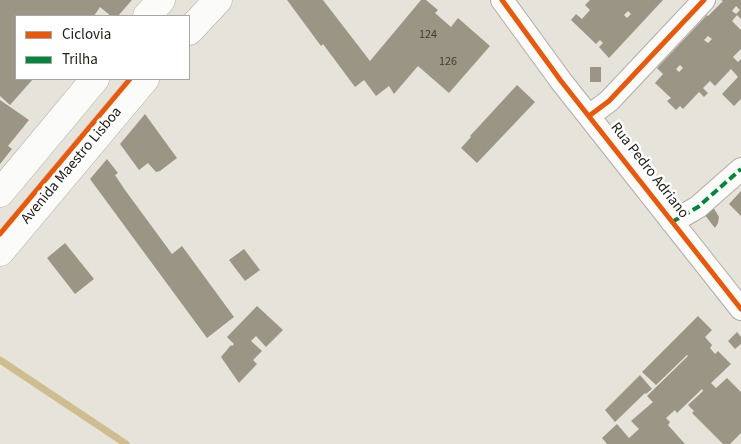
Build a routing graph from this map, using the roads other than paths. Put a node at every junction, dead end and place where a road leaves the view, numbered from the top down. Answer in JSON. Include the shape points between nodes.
{"nodes":[{"id":1,"x":160,"y":0,"type":"edge"},
{"id":2,"x":218,"y":0,"type":"edge"},
{"id":3,"x":502,"y":0,"type":"edge"},
{"id":4,"x":704,"y":0,"type":"edge"},
{"id":5,"x":148,"y":15,"type":"edge"},
{"id":6,"x":190,"y":30,"type":"edge"},
{"id":7,"x":94,"y":80,"type":"edge"},
{"id":8,"x":144,"y":80,"type":"edge"},
{"id":9,"x":589,"y":116,"type":"junction"},
{"id":10,"x":741,"y":169,"type":"edge"},
{"id":11,"x":0,"y":193,"type":"edge"},
{"id":12,"x":672,"y":222,"type":"junction"},
{"id":13,"x":0,"y":252,"type":"edge"},
{"id":14,"x":741,"y":309,"type":"edge"}],
"edges":[{"from":1,"to":5,"type":"highway"},
{"from":2,"to":6,"type":"highway"},
{"from":3,"to":9,"type":"street","name":"Rua Pedro Adriano"},
{"from":4,"to":9,"type":"street","via":[[609,101]]},
{"from":7,"to":11,"type":"highway"},
{"from":8,"to":13,"type":"highway","name":"Avenida Maestro Lisboa"},
{"from":9,"to":12,"type":"street","name":"Rua Pedro Adriano"},
{"from":10,"to":12,"type":"street","via":[[698,208]]},
{"from":12,"to":14,"type":"street","name":"Rua Pedro Adriano"}]}
